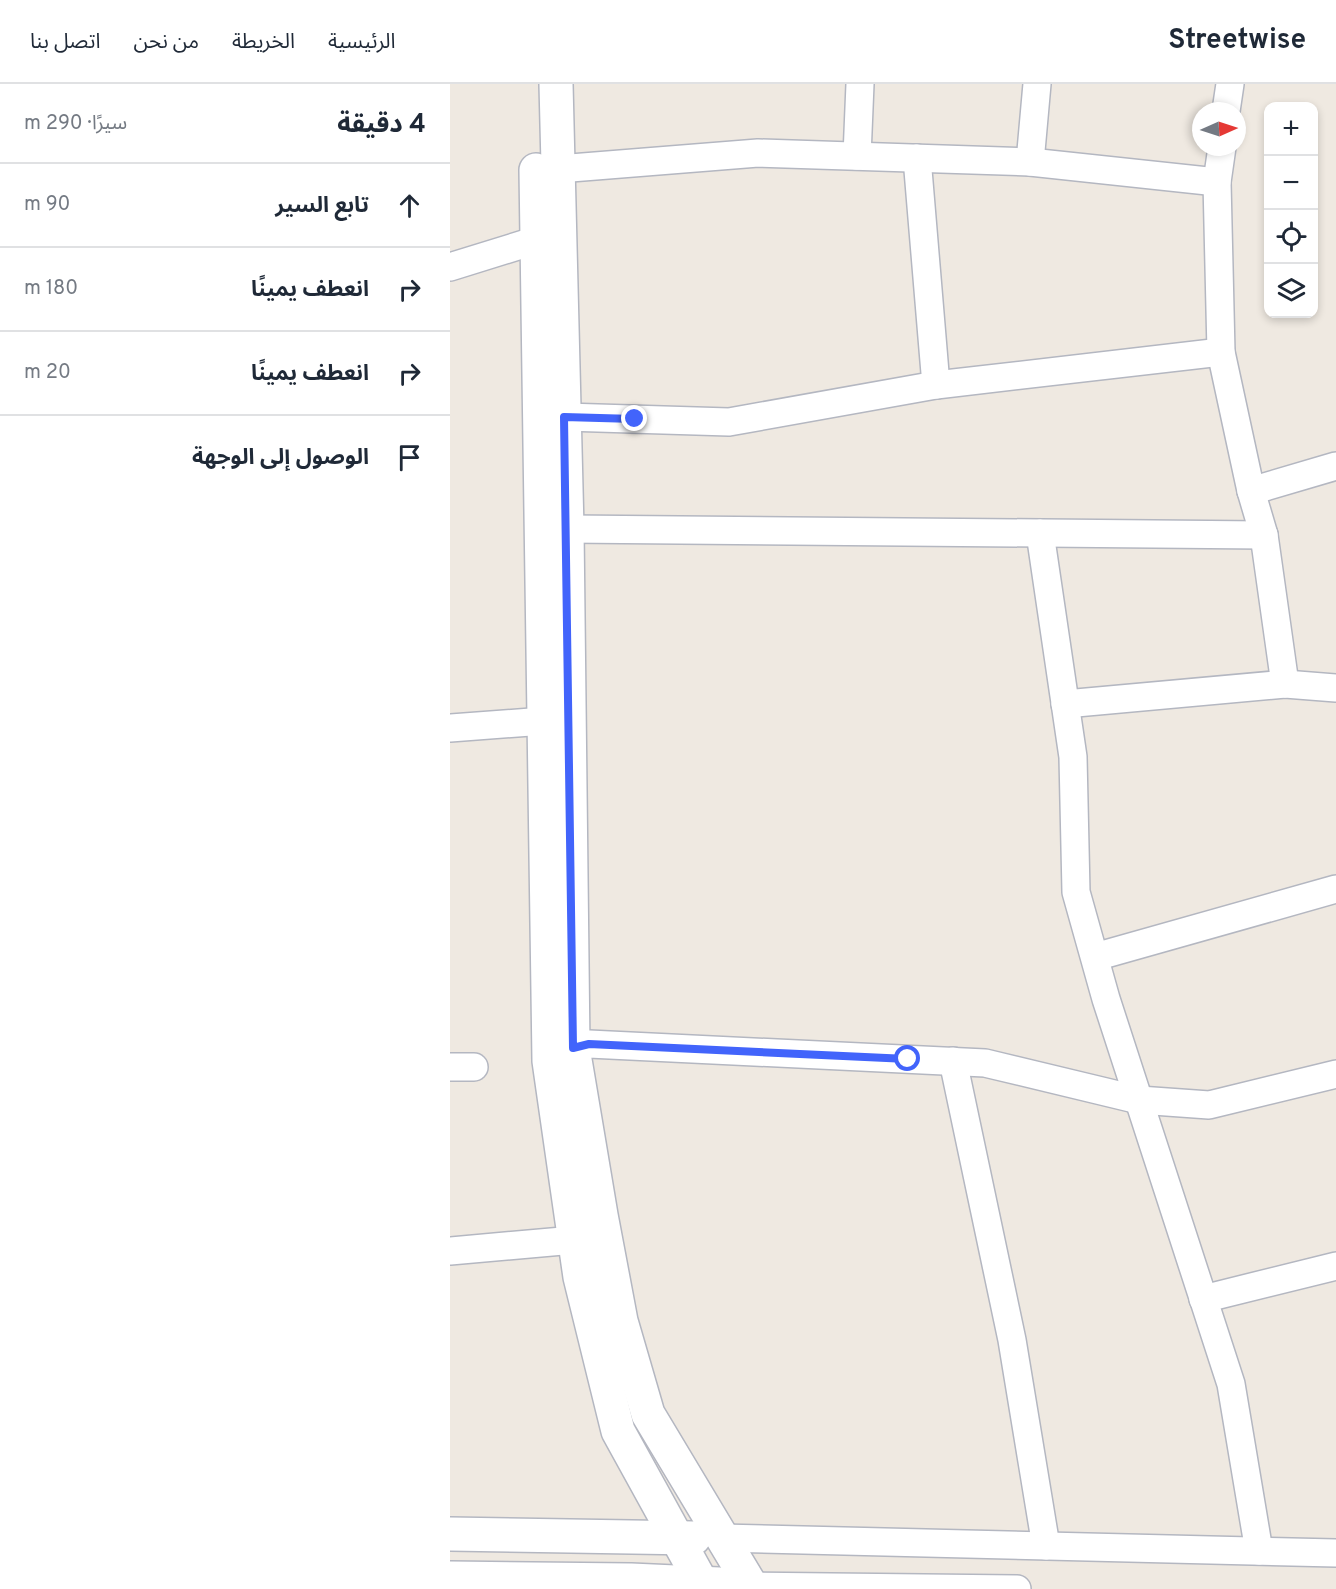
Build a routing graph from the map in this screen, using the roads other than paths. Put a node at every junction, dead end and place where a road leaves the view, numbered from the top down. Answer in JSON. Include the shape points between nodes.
{"nodes":[{"id":1,"x":535,"y":84,"type":"edge"},
{"id":2,"x":556,"y":84,"type":"edge"},
{"id":3,"x":860,"y":84,"type":"edge"},
{"id":4,"x":1037,"y":84,"type":"edge"},
{"id":5,"x":1230,"y":84,"type":"edge"},
{"id":6,"x":1227,"y":102,"type":"edge"},
{"id":7,"x":857,"y":156,"type":"junction"},
{"id":8,"x":1221,"y":156,"type":"edge"},
{"id":9,"x":917,"y":158,"type":"junction"},
{"id":10,"x":1030,"y":162,"type":"junction"},
{"id":11,"x":558,"y":169,"type":"junction"},
{"id":12,"x":1217,"y":182,"type":"junction"},
{"id":13,"x":537,"y":240,"type":"junction"},
{"id":14,"x":450,"y":267,"type":"edge"},
{"id":15,"x":1221,"y":352,"type":"junction"},
{"id":16,"x":936,"y":385,"type":"junction"},
{"id":17,"x":564,"y":417,"type":"junction"},
{"id":18,"x":1336,"y":466,"type":"edge"},
{"id":19,"x":1251,"y":491,"type":"junction"},
{"id":20,"x":567,"y":529,"type":"junction"},
{"id":21,"x":1040,"y":533,"type":"junction"},
{"id":22,"x":1264,"y":535,"type":"junction"},
{"id":23,"x":1285,"y":684,"type":"junction"},
{"id":24,"x":1336,"y":688,"type":"edge"},
{"id":25,"x":1065,"y":704,"type":"junction"},
{"id":26,"x":544,"y":721,"type":"junction"},
{"id":27,"x":450,"y":728,"type":"edge"},
{"id":28,"x":1336,"y":889,"type":"edge"},
{"id":29,"x":1095,"y":957,"type":"junction"},
{"id":30,"x":573,"y":1048,"type":"junction"},
{"id":31,"x":953,"y":1061,"type":"junction"},
{"id":32,"x":1336,"y":1074,"type":"edge"},
{"id":33,"x":1139,"y":1100,"type":"junction"},
{"id":34,"x":574,"y":1240,"type":"junction"},
{"id":35,"x":450,"y":1251,"type":"edge"},
{"id":36,"x":1336,"y":1266,"type":"edge"},
{"id":37,"x":1203,"y":1299,"type":"junction"},
{"id":38,"x":450,"y":1534,"type":"edge"},
{"id":39,"x":676,"y":1538,"type":"junction"},
{"id":40,"x":720,"y":1538,"type":"junction"},
{"id":41,"x":1046,"y":1546,"type":"junction"},
{"id":42,"x":1259,"y":1551,"type":"junction"},
{"id":43,"x":1336,"y":1553,"type":"edge"},
{"id":44,"x":450,"y":1578,"type":"edge"},
{"id":45,"x":631,"y":1584,"type":"edge"},
{"id":46,"x":702,"y":1586,"type":"edge"},
{"id":47,"x":752,"y":1587,"type":"edge"},
{"id":48,"x":1017,"y":1589,"type":"edge"}],
"edges":[{"from":1,"to":13,"type":"main road"},
{"from":2,"to":11,"type":"main road"},
{"from":3,"to":7,"type":"street"},
{"from":4,"to":10,"type":"street"},
{"from":5,"to":6,"type":"street"},
{"from":7,"to":9,"type":"street"},
{"from":7,"to":11,"type":"street","via":[[758,153]]},
{"from":8,"to":12,"type":"street"},
{"from":9,"to":10,"type":"street"},
{"from":9,"to":16,"type":"street"},
{"from":10,"to":12,"type":"street"},
{"from":11,"to":17,"type":"main road"},
{"from":12,"to":15,"type":"street"},
{"from":13,"to":14,"type":"street"},
{"from":13,"to":26,"type":"main road"},
{"from":15,"to":16,"type":"street"},
{"from":15,"to":19,"type":"street"},
{"from":16,"to":17,"type":"street","via":[[729,422]]},
{"from":17,"to":20,"type":"main road"},
{"from":18,"to":19,"type":"street"},
{"from":19,"to":22,"type":"street"},
{"from":20,"to":21,"type":"street"},
{"from":20,"to":30,"type":"main road"},
{"from":21,"to":22,"type":"street"},
{"from":21,"to":25,"type":"street"},
{"from":22,"to":23,"type":"street"},
{"from":23,"to":24,"type":"street"},
{"from":23,"to":25,"type":"street"},
{"from":25,"to":29,"type":"street","via":[[1073,757],[1076,892]]},
{"from":26,"to":27,"type":"street"},
{"from":26,"to":34,"type":"main road","via":[[549,1061]]},
{"from":28,"to":29,"type":"street"},
{"from":29,"to":33,"type":"street"},
{"from":30,"to":31,"type":"street","via":[[589,1044]]},
{"from":30,"to":40,"type":"main road","via":[[621,1321],[648,1414]]},
{"from":31,"to":33,"type":"street","via":[[985,1063]]},
{"from":31,"to":41,"type":"street","via":[[1012,1340]]},
{"from":32,"to":33,"type":"street","via":[[1209,1105]]},
{"from":33,"to":37,"type":"street"},
{"from":34,"to":35,"type":"street"},
{"from":34,"to":39,"type":"main road","via":[[618,1431]]},
{"from":36,"to":37,"type":"street"},
{"from":37,"to":42,"type":"street","via":[[1231,1384]]},
{"from":38,"to":39,"type":"main road"},
{"from":39,"to":40,"type":"main road"},
{"from":39,"to":46,"type":"main road"},
{"from":40,"to":41,"type":"street"},
{"from":40,"to":47,"type":"main road"},
{"from":41,"to":42,"type":"street"},
{"from":42,"to":43,"type":"street"},
{"from":44,"to":45,"type":"main road"},
{"from":45,"to":46,"type":"main road"},
{"from":46,"to":47,"type":"main road"},
{"from":47,"to":48,"type":"street"}]}
